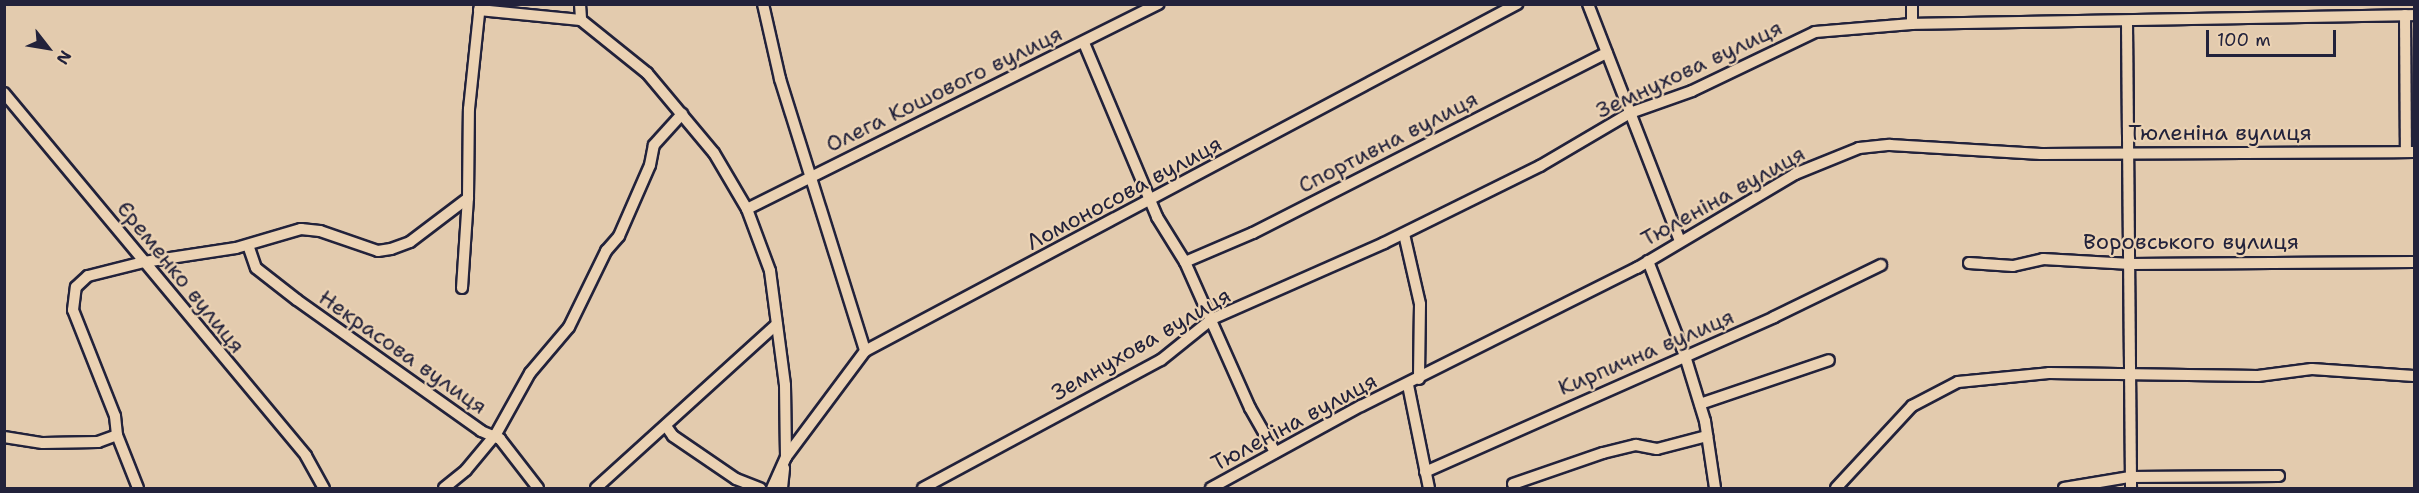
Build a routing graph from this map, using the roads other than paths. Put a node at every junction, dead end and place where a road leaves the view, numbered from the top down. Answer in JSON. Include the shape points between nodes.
{"nodes":[{"id":1,"x":580,"y":4,"type":"edge"},
{"id":2,"x":763,"y":4,"type":"edge"},
{"id":3,"x":1159,"y":4,"type":"edge"},
{"id":4,"x":1517,"y":4,"type":"edge"},
{"id":5,"x":1588,"y":4,"type":"edge"},
{"id":6,"x":1912,"y":4,"type":"edge"},
{"id":7,"x":479,"y":7,"type":"edge"},
{"id":8,"x":2410,"y":15,"type":"edge"},
{"id":9,"x":581,"y":20,"type":"junction"},
{"id":10,"x":2127,"y":23,"type":"junction"},
{"id":11,"x":1912,"y":24,"type":"junction"},
{"id":12,"x":1084,"y":43,"type":"junction"},
{"id":13,"x":1607,"y":53,"type":"junction"},
{"id":14,"x":4,"y":93,"type":"edge"},
{"id":15,"x":8,"y":105,"type":"edge"},
{"id":16,"x":1630,"y":113,"type":"junction"},
{"id":17,"x":682,"y":114,"type":"junction"},
{"id":18,"x":2410,"y":152,"type":"edge"},
{"id":19,"x":2129,"y":153,"type":"junction"},
{"id":20,"x":811,"y":174,"type":"junction"},
{"id":21,"x":468,"y":198,"type":"junction"},
{"id":22,"x":1151,"y":201,"type":"junction"},
{"id":23,"x":747,"y":209,"type":"junction"},
{"id":24,"x":1404,"y":234,"type":"junction"},
{"id":25,"x":1680,"y":241,"type":"junction"},
{"id":26,"x":248,"y":245,"type":"junction"},
{"id":27,"x":1648,"y":261,"type":"junction"},
{"id":28,"x":144,"y":262,"type":"junction"},
{"id":29,"x":1185,"y":262,"type":"junction"},
{"id":30,"x":2415,"y":262,"type":"edge"},
{"id":31,"x":1969,"y":263,"type":"dead end"},
{"id":32,"x":2131,"y":264,"type":"junction"},
{"id":33,"x":1881,"y":265,"type":"dead end"},
{"id":34,"x":462,"y":288,"type":"dead end"},
{"id":35,"x":1212,"y":320,"type":"junction"},
{"id":36,"x":777,"y":324,"type":"junction"},
{"id":37,"x":865,"y":351,"type":"junction"},
{"id":38,"x":1685,"y":356,"type":"junction"},
{"id":39,"x":1829,"y":360,"type":"dead end"},
{"id":40,"x":2128,"y":374,"type":"junction"},
{"id":41,"x":2415,"y":376,"type":"edge"},
{"id":42,"x":1419,"y":379,"type":"junction"},
{"id":43,"x":1408,"y":385,"type":"junction"},
{"id":44,"x":1700,"y":404,"type":"junction"},
{"id":45,"x":666,"y":426,"type":"junction"},
{"id":46,"x":117,"y":435,"type":"junction"},
{"id":47,"x":1707,"y":436,"type":"junction"},
{"id":48,"x":4,"y":437,"type":"edge"},
{"id":49,"x":494,"y":437,"type":"junction"},
{"id":50,"x":1275,"y":452,"type":"junction"},
{"id":51,"x":786,"y":457,"type":"junction"},
{"id":52,"x":1425,"y":472,"type":"junction"},
{"id":53,"x":2279,"y":476,"type":"dead end"},
{"id":54,"x":2130,"y":477,"type":"junction"},
{"id":55,"x":1513,"y":484,"type":"dead end"},
{"id":56,"x":138,"y":489,"type":"edge"},
{"id":57,"x":324,"y":489,"type":"edge"},
{"id":58,"x":444,"y":489,"type":"edge"},
{"id":59,"x":538,"y":489,"type":"edge"},
{"id":60,"x":596,"y":489,"type":"edge"},
{"id":61,"x":760,"y":489,"type":"edge"},
{"id":62,"x":772,"y":489,"type":"edge"},
{"id":63,"x":782,"y":489,"type":"edge"},
{"id":64,"x":923,"y":489,"type":"edge"},
{"id":65,"x":1211,"y":489,"type":"edge"},
{"id":66,"x":1429,"y":489,"type":"edge"},
{"id":67,"x":1714,"y":489,"type":"edge"},
{"id":68,"x":1836,"y":489,"type":"edge"},
{"id":69,"x":2064,"y":489,"type":"edge"},
{"id":70,"x":2131,"y":489,"type":"edge"}],
"edges":[{"from":1,"to":9,"type":"street"},
{"from":2,"to":20,"type":"street","via":[[780,79]]},
{"from":3,"to":12,"type":"street","name":"Олега Кошового вулиця"},
{"from":4,"to":22,"type":"street","name":"Ломоносова вулиця"},
{"from":5,"to":13,"type":"street"},
{"from":6,"to":11,"type":"street"},
{"from":7,"to":9,"type":"street"},
{"from":7,"to":21,"type":"street","via":[[469,109]]},
{"from":8,"to":10,"type":"street","name":"Земнухова вулиця"},
{"from":8,"to":18,"type":"street"},
{"from":9,"to":17,"type":"street","via":[[647,73]]},
{"from":10,"to":11,"type":"street","name":"Земнухова вулиця"},
{"from":10,"to":19,"type":"street"},
{"from":11,"to":16,"type":"street","name":"Земнухова вулиця","via":[[1815,32],[1692,91]]},
{"from":12,"to":20,"type":"street","name":"Олега Кошового вулиця"},
{"from":12,"to":22,"type":"street"},
{"from":13,"to":16,"type":"street"},
{"from":13,"to":29,"type":"street","name":"Спортивна вулиця","via":[[1253,233]]},
{"from":14,"to":15,"type":"street","name":"Єременко вулиця"},
{"from":15,"to":28,"type":"street","name":"Єременко вулиця"},
{"from":16,"to":24,"type":"street","name":"Земнухова вулиця","via":[[1540,166]]},
{"from":16,"to":25,"type":"street"},
{"from":17,"to":23,"type":"street","via":[[714,153]]},
{"from":17,"to":49,"type":"street","via":[[651,149],[650,165],[619,236],[606,251],[568,327],[530,373]]},
{"from":18,"to":19,"type":"street","name":"Тюленіна вулиця"},
{"from":19,"to":25,"type":"street","name":"Тюленіна вулиця","via":[[2042,154],[1890,145],[1859,148],[1795,174]]},
{"from":19,"to":32,"type":"street"},
{"from":20,"to":23,"type":"street","name":"Олега Кошового вулиця"},
{"from":20,"to":37,"type":"street"},
{"from":21,"to":26,"type":"street","via":[[410,242],[391,249],[378,251],[320,231],[301,229]]},
{"from":21,"to":34,"type":"street"},
{"from":22,"to":29,"type":"street"},
{"from":22,"to":37,"type":"street","name":"Ломоносова вулиця"},
{"from":23,"to":36,"type":"street","via":[[770,271]]},
{"from":24,"to":35,"type":"street","name":"Земнухова вулиця"},
{"from":24,"to":42,"type":"street","via":[[1420,304]]},
{"from":25,"to":27,"type":"street","name":"Тюленіна вулиця"},
{"from":26,"to":28,"type":"street"},
{"from":26,"to":49,"type":"street","name":"Некрасова вулиця","via":[[255,268],[348,339]]},
{"from":27,"to":38,"type":"street"},
{"from":27,"to":42,"type":"street","name":"Тюленіна вулиця"},
{"from":28,"to":46,"type":"street","via":[[88,276],[76,287],[73,310],[116,416]]},
{"from":28,"to":57,"type":"street","name":"Єременко вулиця","via":[[306,456]]},
{"from":29,"to":35,"type":"street"},
{"from":30,"to":32,"type":"street","name":"Воровського вулиця"},
{"from":31,"to":32,"type":"street","name":"Воровського вулиця","via":[[2013,266],[2043,260]]},
{"from":32,"to":40,"type":"street"},
{"from":33,"to":38,"type":"street","name":"Кирпична вулиця"},
{"from":35,"to":50,"type":"street"},
{"from":35,"to":64,"type":"street","name":"Земнухова вулиця","via":[[1161,360]]},
{"from":36,"to":45,"type":"street"},
{"from":36,"to":51,"type":"street","via":[[785,385]]},
{"from":37,"to":51,"type":"street","name":"Ломоносова вулиця"},
{"from":38,"to":44,"type":"street"},
{"from":38,"to":52,"type":"street","name":"Кирпична вулиця"},
{"from":39,"to":44,"type":"street"},
{"from":40,"to":41,"type":"street","via":[[2258,376],[2312,369]]},
{"from":40,"to":54,"type":"street"},
{"from":40,"to":68,"type":"street","via":[[2049,373],[1958,382],[1912,406]]},
{"from":42,"to":43,"type":"street","name":"Тюленіна вулиця"},
{"from":43,"to":50,"type":"street","name":"Тюленіна вулиця"},
{"from":43,"to":52,"type":"street"},
{"from":44,"to":47,"type":"street"},
{"from":45,"to":60,"type":"street"},
{"from":45,"to":61,"type":"street","via":[[673,436],[736,479]]},
{"from":46,"to":48,"type":"street","via":[[98,442]]},
{"from":46,"to":56,"type":"street"},
{"from":47,"to":55,"type":"street","via":[[1657,449],[1636,445],[1603,453]]},
{"from":47,"to":67,"type":"street"},
{"from":49,"to":58,"type":"street"},
{"from":49,"to":59,"type":"street","name":"Некрасова вулиця","via":[[500,439]]},
{"from":50,"to":65,"type":"street","name":"Тюленіна вулиця"},
{"from":51,"to":62,"type":"street"},
{"from":51,"to":63,"type":"street"},
{"from":52,"to":66,"type":"street"},
{"from":53,"to":54,"type":"street"},
{"from":54,"to":69,"type":"street"},
{"from":54,"to":70,"type":"street"}]}
